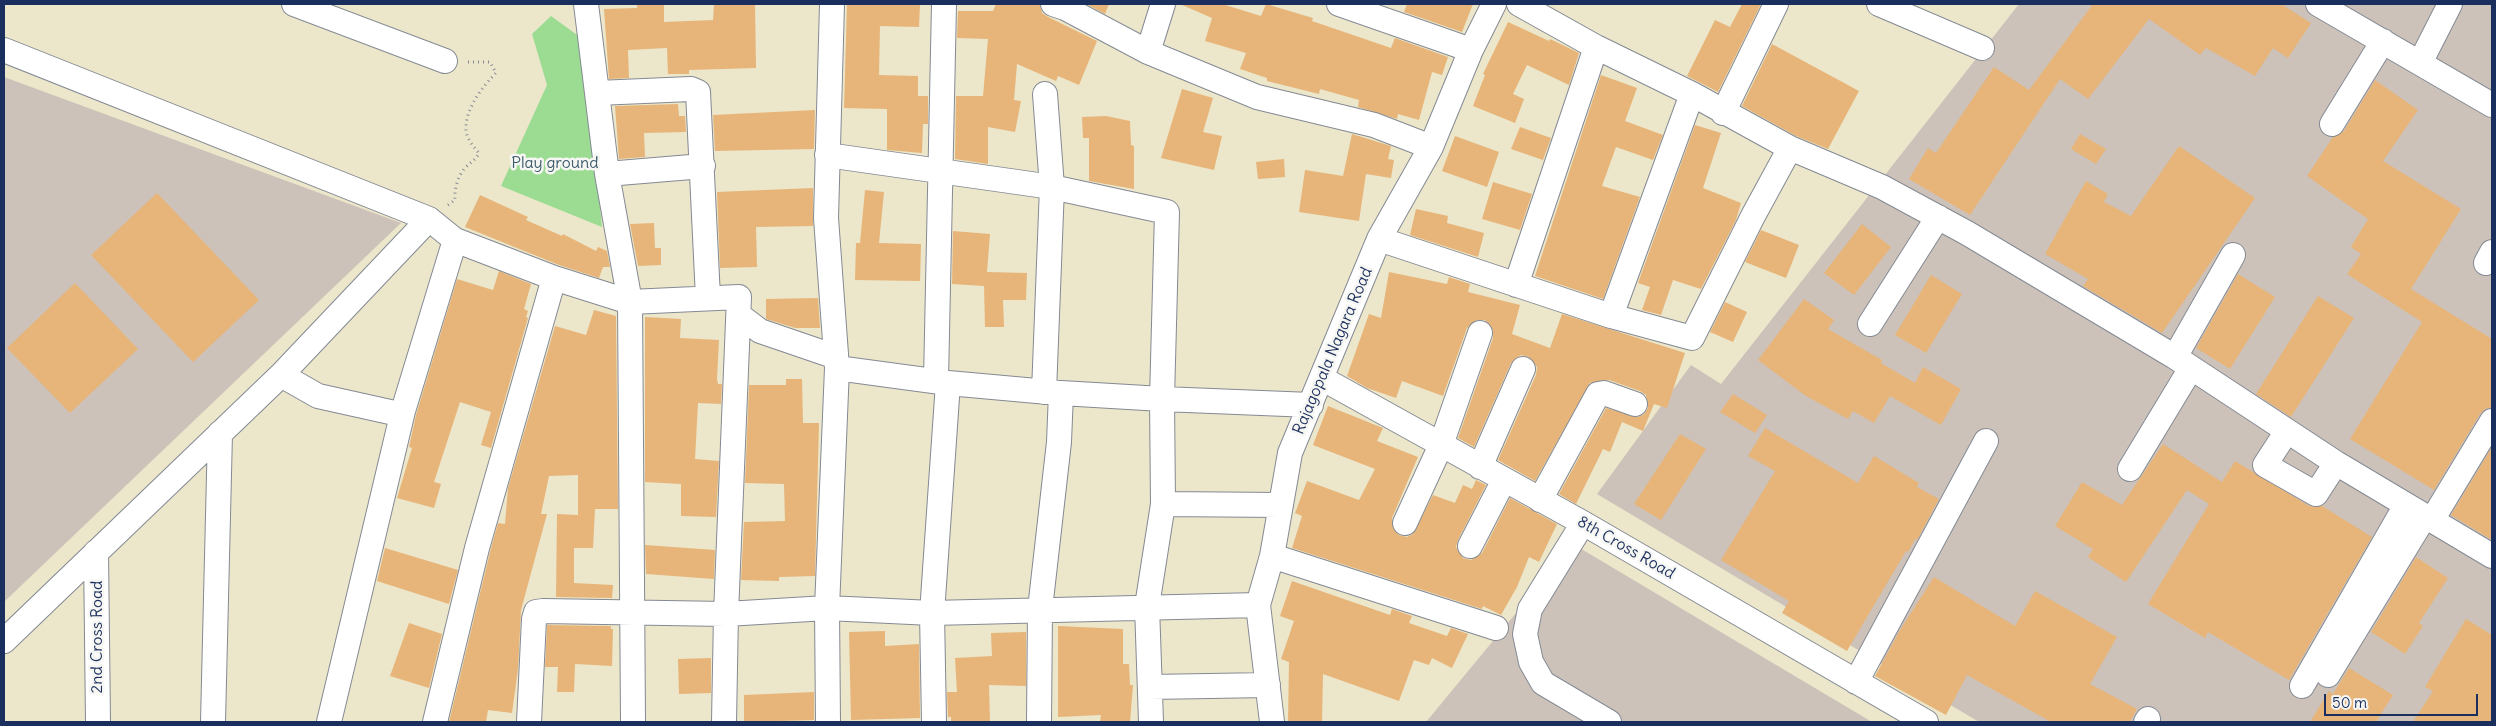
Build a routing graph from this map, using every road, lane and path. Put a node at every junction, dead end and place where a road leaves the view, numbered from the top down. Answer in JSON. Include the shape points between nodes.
{"nodes":[{"id":1,"x":294,"y":4,"type":"edge"},
{"id":2,"x":586,"y":4,"type":"edge"},
{"id":3,"x":832,"y":4,"type":"edge"},
{"id":4,"x":944,"y":4,"type":"edge"},
{"id":5,"x":1163,"y":4,"type":"edge"},
{"id":6,"x":1339,"y":4,"type":"edge"},
{"id":7,"x":1494,"y":4,"type":"edge"},
{"id":8,"x":1519,"y":4,"type":"edge"},
{"id":9,"x":1776,"y":4,"type":"edge"},
{"id":10,"x":1879,"y":4,"type":"edge"},
{"id":11,"x":2318,"y":4,"type":"edge"},
{"id":12,"x":2450,"y":4,"type":"edge"},
{"id":13,"x":1062,"y":5,"type":"edge"},
{"id":14,"x":2383,"y":41,"type":"junction"},
{"id":15,"x":1596,"y":47,"type":"junction"},
{"id":16,"x":1982,"y":48,"type":"dead end"},
{"id":17,"x":4,"y":50,"type":"edge"},
{"id":18,"x":1471,"y":50,"type":"junction"},
{"id":19,"x":1148,"y":52,"type":"junction"},
{"id":20,"x":446,"y":61,"type":"joint"},
{"id":21,"x":2420,"y":63,"type":"junction"},
{"id":22,"x":597,"y":93,"type":"junction"},
{"id":23,"x":1045,"y":94,"type":"dead end"},
{"id":24,"x":1692,"y":94,"type":"junction"},
{"id":25,"x":2492,"y":105,"type":"edge"},
{"id":26,"x":1723,"y":113,"type":"junction"},
{"id":27,"x":2332,"y":124,"type":"dead end"},
{"id":28,"x":1431,"y":148,"type":"junction"},
{"id":29,"x":1790,"y":148,"type":"junction"},
{"id":30,"x":827,"y":155,"type":"junction"},
{"id":31,"x":703,"y":166,"type":"junction"},
{"id":32,"x":940,"y":170,"type":"junction"},
{"id":33,"x":607,"y":174,"type":"junction"},
{"id":34,"x":1052,"y":187,"type":"junction"},
{"id":35,"x":1938,"y":217,"type":"junction"},
{"id":36,"x":429,"y":219,"type":"junction"},
{"id":37,"x":1379,"y":239,"type":"junction"},
{"id":38,"x":455,"y":240,"type":"junction"},
{"id":39,"x":2233,"y":255,"type":"dead end"},
{"id":40,"x":554,"y":278,"type":"junction"},
{"id":41,"x":1516,"y":285,"type":"junction"},
{"id":42,"x":708,"y":298,"type":"junction"},
{"id":43,"x":630,"y":302,"type":"junction"},
{"id":44,"x":739,"y":315,"type":"junction"},
{"id":45,"x":1611,"y":316,"type":"junction"},
{"id":46,"x":1870,"y":324,"type":"dead end"},
{"id":47,"x":1480,"y":333,"type":"dead end"},
{"id":48,"x":836,"y":363,"type":"junction"},
{"id":49,"x":2183,"y":363,"type":"junction"},
{"id":50,"x":1523,"y":369,"type":"dead end"},
{"id":51,"x":281,"y":375,"type":"junction"},
{"id":52,"x":1322,"y":379,"type":"junction"},
{"id":53,"x":942,"y":381,"type":"junction"},
{"id":54,"x":1052,"y":393,"type":"junction"},
{"id":55,"x":1162,"y":399,"type":"junction"},
{"id":56,"x":1636,"y":404,"type":"dead end"},
{"id":57,"x":1311,"y":405,"type":"junction"},
{"id":58,"x":402,"y":411,"type":"junction"},
{"id":59,"x":2492,"y":421,"type":"edge"},
{"id":60,"x":2287,"y":431,"type":"junction"},
{"id":61,"x":220,"y":433,"type":"junction"},
{"id":62,"x":1986,"y":441,"type":"dead end"},
{"id":63,"x":1441,"y":445,"type":"junction"},
{"id":64,"x":2336,"y":463,"type":"junction"},
{"id":65,"x":1480,"y":467,"type":"junction"},
{"id":66,"x":2130,"y":469,"type":"dead end"},
{"id":67,"x":1504,"y":480,"type":"junction"},
{"id":68,"x":1540,"y":500,"type":"junction"},
{"id":69,"x":1163,"y":504,"type":"junction"},
{"id":70,"x":1281,"y":505,"type":"junction"},
{"id":71,"x":2421,"y":513,"type":"junction"},
{"id":72,"x":1405,"y":523,"type":"dead end"},
{"id":73,"x":1583,"y":523,"type":"junction"},
{"id":74,"x":1470,"y":546,"type":"dead end"},
{"id":75,"x":96,"y":552,"type":"junction"},
{"id":76,"x":1272,"y":556,"type":"junction"},
{"id":77,"x":2492,"y":556,"type":"edge"},
{"id":78,"x":1258,"y":605,"type":"junction"},
{"id":79,"x":1147,"y":606,"type":"junction"},
{"id":80,"x":827,"y":608,"type":"junction"},
{"id":81,"x":1040,"y":609,"type":"junction"},
{"id":82,"x":630,"y":612,"type":"junction"},
{"id":83,"x":932,"y":613,"type":"junction"},
{"id":84,"x":726,"y":614,"type":"junction"},
{"id":85,"x":1496,"y":628,"type":"dead end"},
{"id":86,"x":4,"y":641,"type":"edge"},
{"id":87,"x":2328,"y":675,"type":"dead end"},
{"id":88,"x":1856,"y":682,"type":"junction"},
{"id":89,"x":1268,"y":685,"type":"junction"},
{"id":90,"x":2302,"y":686,"type":"dead end"},
{"id":91,"x":1150,"y":687,"type":"junction"},
{"id":92,"x":98,"y":722,"type":"edge"},
{"id":93,"x":213,"y":722,"type":"edge"},
{"id":94,"x":329,"y":722,"type":"edge"},
{"id":95,"x":435,"y":722,"type":"edge"},
{"id":96,"x":529,"y":722,"type":"edge"},
{"id":97,"x":633,"y":722,"type":"edge"},
{"id":98,"x":724,"y":722,"type":"edge"},
{"id":99,"x":828,"y":722,"type":"edge"},
{"id":100,"x":934,"y":722,"type":"edge"},
{"id":101,"x":1039,"y":722,"type":"edge"},
{"id":102,"x":1151,"y":722,"type":"edge"},
{"id":103,"x":1272,"y":722,"type":"edge"},
{"id":104,"x":1609,"y":722,"type":"edge"},
{"id":105,"x":1926,"y":722,"type":"edge"}],
"edges":[{"from":1,"to":20,"type":"street"},
{"from":2,"to":22,"type":"street"},
{"from":3,"to":30,"type":"street"},
{"from":4,"to":32,"type":"street"},
{"from":5,"to":19,"type":"street"},
{"from":6,"to":18,"type":"street"},
{"from":7,"to":18,"type":"street","name":"Rajagopala Nagara Road"},
{"from":8,"to":15,"type":"street"},
{"from":9,"to":26,"type":"street"},
{"from":10,"to":16,"type":"street"},
{"from":11,"to":14,"type":"street"},
{"from":12,"to":21,"type":"street"},
{"from":13,"to":19,"type":"street"},
{"from":14,"to":21,"type":"street"},
{"from":14,"to":27,"type":"street"},
{"from":15,"to":24,"type":"street"},
{"from":15,"to":41,"type":"street"},
{"from":17,"to":36,"type":"street"},
{"from":18,"to":28,"type":"street","name":"Rajagopala Nagara Road"},
{"from":19,"to":28,"type":"street","via":[[1257,97],[1374,125]]},
{"from":20,"to":36,"type":"path","via":[[490,62],[496,73],[477,97],[466,128],[470,142],[479,153],[475,162],[466,167],[454,189],[455,200]]},
{"from":21,"to":25,"type":"street"},
{"from":22,"to":31,"type":"street","via":[[691,89],[698,92]]},
{"from":22,"to":33,"type":"street"},
{"from":23,"to":34,"type":"street"},
{"from":24,"to":26,"type":"street"},
{"from":24,"to":45,"type":"street"},
{"from":26,"to":29,"type":"street"},
{"from":28,"to":37,"type":"street","name":"Rajagopala Nagara Road"},
{"from":29,"to":35,"type":"street","via":[[1882,187]]},
{"from":29,"to":45,"type":"street","via":[[1692,338]]},
{"from":30,"to":32,"type":"street"},
{"from":30,"to":48,"type":"street","via":[[826,218]]},
{"from":31,"to":33,"type":"street"},
{"from":31,"to":42,"type":"street"},
{"from":32,"to":34,"type":"street"},
{"from":32,"to":53,"type":"street"},
{"from":33,"to":43,"type":"street"},
{"from":34,"to":54,"type":"street"},
{"from":34,"to":55,"type":"street","via":[[1167,212]]},
{"from":35,"to":46,"type":"street"},
{"from":35,"to":49,"type":"street"},
{"from":36,"to":38,"type":"street"},
{"from":36,"to":51,"type":"street"},
{"from":37,"to":41,"type":"street"},
{"from":37,"to":52,"type":"street","name":"Rajagopala Nagara Road"},
{"from":38,"to":40,"type":"street"},
{"from":38,"to":58,"type":"street"},
{"from":39,"to":49,"type":"street"},
{"from":40,"to":43,"type":"street"},
{"from":40,"to":95,"type":"street","via":[[477,548]]},
{"from":41,"to":45,"type":"street"},
{"from":42,"to":43,"type":"street"},
{"from":42,"to":44,"type":"street","via":[[739,297]]},
{"from":43,"to":82,"type":"street"},
{"from":44,"to":48,"type":"street","via":[[760,331]]},
{"from":44,"to":84,"type":"street"},
{"from":47,"to":63,"type":"street"},
{"from":48,"to":53,"type":"street"},
{"from":48,"to":80,"type":"street"},
{"from":49,"to":60,"type":"street"},
{"from":49,"to":66,"type":"street"},
{"from":50,"to":65,"type":"street"},
{"from":51,"to":58,"type":"street","via":[[318,396],[399,414]]},
{"from":51,"to":61,"type":"street"},
{"from":52,"to":57,"type":"street","name":"Rajagopala Nagara Road"},
{"from":52,"to":63,"type":"street","name":"8th Cross Road"},
{"from":53,"to":54,"type":"street"},
{"from":53,"to":83,"type":"street"},
{"from":54,"to":55,"type":"street"},
{"from":54,"to":81,"type":"street","via":[[1059,442]]},
{"from":55,"to":57,"type":"street"},
{"from":55,"to":69,"type":"street"},
{"from":56,"to":68,"type":"street","via":[[1598,394]]},
{"from":57,"to":70,"type":"street","name":"Rajagopala Nagara Road","via":[[1290,453]]},
{"from":58,"to":94,"type":"street"},
{"from":59,"to":71,"type":"street"},
{"from":60,"to":64,"type":"street"},
{"from":60,"to":64,"type":"street","via":[[2265,465],[2316,494]]},
{"from":61,"to":75,"type":"street"},
{"from":61,"to":93,"type":"street"},
{"from":62,"to":88,"type":"street"},
{"from":63,"to":65,"type":"street","name":"8th Cross Road"},
{"from":63,"to":72,"type":"street"},
{"from":64,"to":71,"type":"street"},
{"from":65,"to":67,"type":"street","name":"8th Cross Road"},
{"from":67,"to":68,"type":"street","name":"8th Cross Road"},
{"from":67,"to":74,"type":"street"},
{"from":68,"to":73,"type":"street","name":"8th Cross Road"},
{"from":69,"to":70,"type":"street"},
{"from":69,"to":79,"type":"street"},
{"from":70,"to":76,"type":"street","name":"Rajagopala Nagara Road"},
{"from":71,"to":77,"type":"street"},
{"from":71,"to":87,"type":"street"},
{"from":71,"to":90,"type":"street"},
{"from":73,"to":88,"type":"street","name":"8th Cross Road"},
{"from":73,"to":104,"type":"street","via":[[1530,609],[1525,634],[1531,662],[1543,683]]},
{"from":75,"to":86,"type":"street"},
{"from":75,"to":92,"type":"street","name":"2nd Cross Road"},
{"from":76,"to":78,"type":"street","name":"Rajagopala Nagara Road"},
{"from":76,"to":85,"type":"street"},
{"from":78,"to":79,"type":"street"},
{"from":78,"to":89,"type":"street","name":"Rajagopala Nagara Road"},
{"from":79,"to":81,"type":"street"},
{"from":79,"to":91,"type":"street"},
{"from":80,"to":83,"type":"street"},
{"from":80,"to":84,"type":"street"},
{"from":80,"to":99,"type":"street"},
{"from":81,"to":83,"type":"street"},
{"from":81,"to":101,"type":"street"},
{"from":82,"to":84,"type":"street"},
{"from":82,"to":96,"type":"street","via":[[536,612]]},
{"from":82,"to":97,"type":"street"},
{"from":83,"to":100,"type":"street"},
{"from":84,"to":98,"type":"street"},
{"from":88,"to":105,"type":"street","name":"8th Cross Road"},
{"from":89,"to":91,"type":"street"},
{"from":89,"to":103,"type":"street","name":"Rajagopala Nagara Road"},
{"from":91,"to":102,"type":"street"}]}
